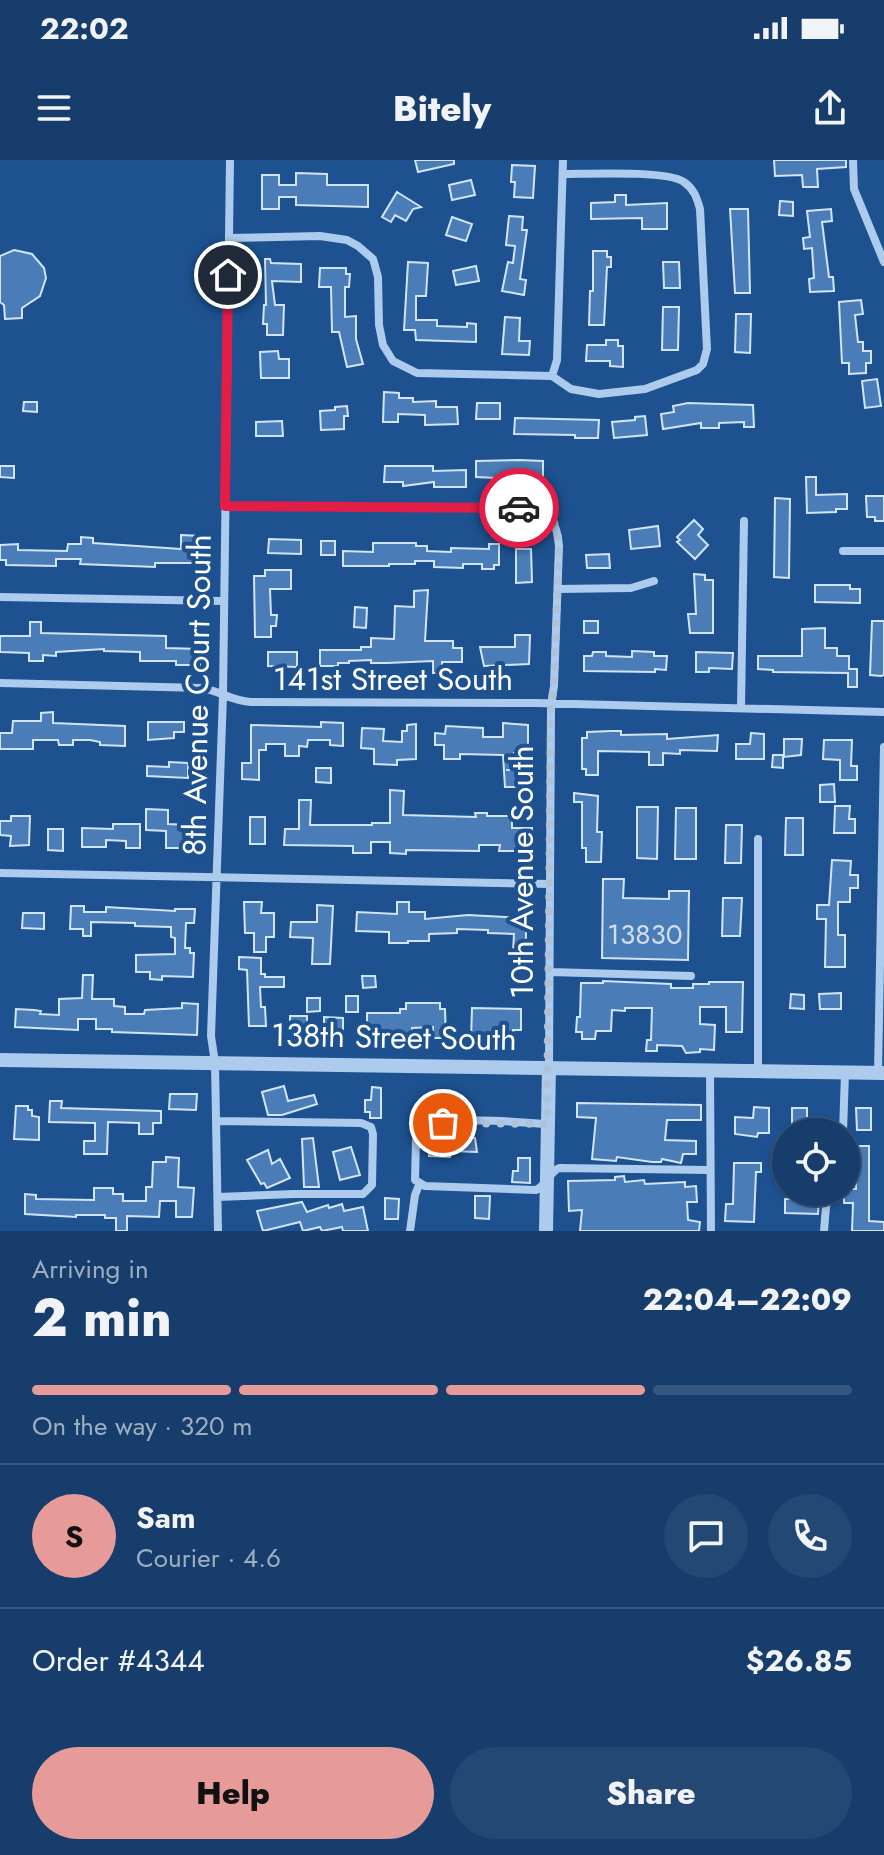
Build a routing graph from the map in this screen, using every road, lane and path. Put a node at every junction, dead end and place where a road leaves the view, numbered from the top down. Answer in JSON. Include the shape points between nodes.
{"nodes":[{"id":1,"x":230,"y":160,"type":"edge"},
{"id":2,"x":563,"y":160,"type":"edge"},
{"id":3,"x":853,"y":160,"type":"edge"},
{"id":4,"x":563,"y":174,"type":"junction"},
{"id":5,"x":229,"y":238,"type":"junction"},
{"id":6,"x":884,"y":262,"type":"edge"},
{"id":7,"x":552,"y":376,"type":"junction"},
{"id":8,"x":225,"y":506,"type":"junction"},
{"id":9,"x":744,"y":521,"type":"dead end"},
{"id":10,"x":843,"y":551,"type":"dead end"},
{"id":11,"x":884,"y":551,"type":"edge"},
{"id":12,"x":654,"y":581,"type":"dead end"},
{"id":13,"x":558,"y":589,"type":"junction"},
{"id":14,"x":0,"y":597,"type":"edge"},
{"id":15,"x":223,"y":601,"type":"junction"},
{"id":16,"x":0,"y":683,"type":"edge"},
{"id":17,"x":223,"y":695,"type":"junction"},
{"id":18,"x":551,"y":705,"type":"junction"},
{"id":19,"x":741,"y":707,"type":"junction"},
{"id":20,"x":884,"y":712,"type":"edge"},
{"id":21,"x":884,"y":747,"type":"edge"},
{"id":22,"x":758,"y":839,"type":"dead end"},
{"id":23,"x":0,"y":873,"type":"edge"},
{"id":24,"x":216,"y":877,"type":"junction"},
{"id":25,"x":550,"y":884,"type":"junction"},
{"id":26,"x":550,"y":972,"type":"junction"},
{"id":27,"x":691,"y":976,"type":"dead end"},
{"id":28,"x":0,"y":1060,"type":"edge"},
{"id":29,"x":215,"y":1063,"type":"junction"},
{"id":30,"x":549,"y":1067,"type":"junction"},
{"id":31,"x":710,"y":1071,"type":"junction"},
{"id":32,"x":758,"y":1071,"type":"junction"},
{"id":33,"x":845,"y":1073,"type":"junction"},
{"id":34,"x":881,"y":1073,"type":"edge"},
{"id":35,"x":843,"y":1118,"type":"edge"},
{"id":36,"x":217,"y":1121,"type":"junction"},
{"id":37,"x":547,"y":1124,"type":"junction"},
{"id":38,"x":709,"y":1170,"type":"junction"},
{"id":39,"x":547,"y":1180,"type":"junction"},
{"id":40,"x":419,"y":1185,"type":"junction"},
{"id":41,"x":218,"y":1197,"type":"junction"},
{"id":42,"x":826,"y":1206,"type":"edge"},
{"id":43,"x":218,"y":1231,"type":"edge"},
{"id":44,"x":410,"y":1231,"type":"edge"},
{"id":45,"x":546,"y":1231,"type":"edge"},
{"id":46,"x":711,"y":1231,"type":"edge"},
{"id":47,"x":824,"y":1231,"type":"edge"}],
"edges":[{"from":1,"to":5,"type":"street","name":"8th Avenue Court South"},
{"from":2,"to":4,"type":"street"},
{"from":3,"to":6,"type":"street","via":[[856,195]]},
{"from":4,"to":7,"type":"street","via":[[557,360]]},
{"from":4,"to":7,"type":"street","via":[[666,176],[691,188],[700,209],[707,349],[703,364],[683,376],[630,392],[588,393]]},
{"from":5,"to":7,"type":"street","via":[[335,237],[366,252],[378,277],[383,345],[393,361],[409,370]]},
{"from":5,"to":8,"type":"street","name":"8th Avenue Court South"},
{"from":8,"to":13,"type":"street","name":"10th Avenue South","via":[[538,510],[550,517],[558,534]]},
{"from":8,"to":15,"type":"street","name":"8th Avenue Court South"},
{"from":9,"to":19,"type":"street"},
{"from":10,"to":11,"type":"street"},
{"from":12,"to":13,"type":"street","via":[[631,588]]},
{"from":13,"to":18,"type":"street","name":"10th Avenue South"},
{"from":14,"to":15,"type":"street"},
{"from":15,"to":17,"type":"street","name":"8th Avenue Court South"},
{"from":16,"to":17,"type":"street","name":"141st Street South","via":[[202,688]]},
{"from":17,"to":18,"type":"street","name":"141st Street South","via":[[251,702]]},
{"from":17,"to":24,"type":"street","name":"8th Avenue Court South"},
{"from":18,"to":19,"type":"street","name":"141st Street South"},
{"from":18,"to":25,"type":"street","name":"10th Avenue South"},
{"from":19,"to":20,"type":"street","name":"141st Street South"},
{"from":21,"to":34,"type":"street"},
{"from":22,"to":32,"type":"street"},
{"from":23,"to":24,"type":"street"},
{"from":24,"to":25,"type":"street"},
{"from":24,"to":29,"type":"street","name":"8th Avenue Court South","via":[[211,1036]]},
{"from":25,"to":26,"type":"street","name":"10th Avenue South"},
{"from":26,"to":27,"type":"street"},
{"from":26,"to":30,"type":"street","name":"10th Avenue South"},
{"from":28,"to":29,"type":"street","name":"138th Street South"},
{"from":29,"to":30,"type":"street","name":"138th Street South"},
{"from":29,"to":36,"type":"street","name":"8th Avenue Court South"},
{"from":30,"to":31,"type":"street","name":"138th Street South"},
{"from":30,"to":37,"type":"street","name":"10th Avenue South"},
{"from":31,"to":32,"type":"street","name":"138th Street South"},
{"from":31,"to":38,"type":"street"},
{"from":32,"to":33,"type":"street","name":"138th Street South"},
{"from":33,"to":34,"type":"street","name":"138th Street South"},
{"from":33,"to":35,"type":"street"},
{"from":36,"to":41,"type":"street","name":"8th Avenue Court South"},
{"from":36,"to":41,"type":"street","via":[[361,1123],[373,1134],[372,1185],[363,1194]]},
{"from":37,"to":39,"type":"street","name":"10th Avenue South"},
{"from":37,"to":40,"type":"street","via":[[433,1126],[415,1144]]},
{"from":38,"to":39,"type":"street","via":[[559,1168]]},
{"from":38,"to":46,"type":"street"},
{"from":39,"to":40,"type":"street","via":[[536,1190]]},
{"from":39,"to":45,"type":"street","name":"10th Avenue South"},
{"from":40,"to":44,"type":"street"},
{"from":41,"to":43,"type":"street","name":"8th Avenue Court South"},
{"from":42,"to":47,"type":"street"}]}
